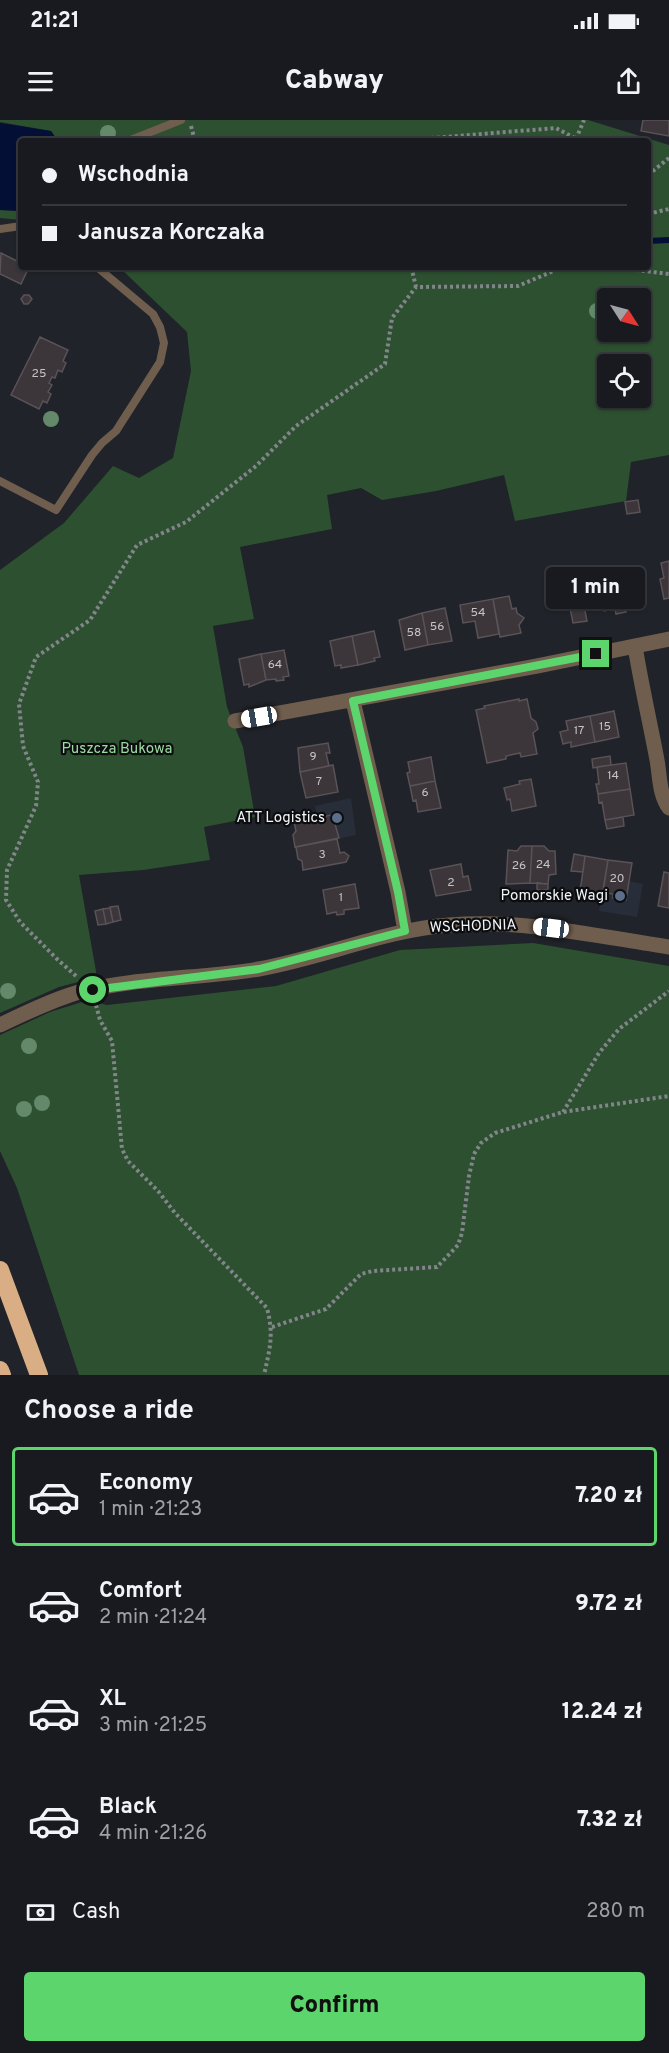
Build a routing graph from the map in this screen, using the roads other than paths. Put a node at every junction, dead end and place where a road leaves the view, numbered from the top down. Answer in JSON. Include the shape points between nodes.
{"nodes":[{"id":1,"x":181,"y":120,"type":"edge"},
{"id":2,"x":136,"y":138,"type":"edge"},
{"id":3,"x":18,"y":226,"type":"edge"},
{"id":4,"x":0,"y":229,"type":"edge"},
{"id":5,"x":102,"y":270,"type":"edge"},
{"id":6,"x":0,"y":481,"type":"edge"},
{"id":7,"x":669,"y":639,"type":"edge"},
{"id":8,"x":635,"y":646,"type":"junction"},
{"id":9,"x":353,"y":701,"type":"junction"},
{"id":10,"x":235,"y":722,"type":"dead end"},
{"id":11,"x":669,"y":808,"type":"edge"},
{"id":12,"x":405,"y":931,"type":"junction"},
{"id":13,"x":669,"y":947,"type":"edge"},
{"id":14,"x":0,"y":1025,"type":"edge"},
{"id":15,"x":0,"y":1270,"type":"edge"},
{"id":16,"x":0,"y":1370,"type":"edge"},
{"id":17,"x":2,"y":1375,"type":"edge"},
{"id":18,"x":39,"y":1375,"type":"edge"}],
"edges":[{"from":1,"to":2,"type":"lane"},
{"from":3,"to":4,"type":"lane"},
{"from":5,"to":6,"type":"lane","via":[[153,314],[164,343],[160,362],[116,431],[92,455],[56,510]]},
{"from":7,"to":8,"type":"street"},
{"from":8,"to":9,"type":"street"},
{"from":8,"to":11,"type":"street","via":[[663,799]]},
{"from":9,"to":10,"type":"street"},
{"from":9,"to":12,"type":"street"},
{"from":12,"to":13,"type":"street","name":"WSCHODNIA","via":[[448,925],[521,925]]},
{"from":12,"to":14,"type":"street","name":"WSCHODNIA","via":[[259,969],[79,992]]},
{"from":15,"to":18,"type":"highway"},
{"from":16,"to":17,"type":"highway"}]}
